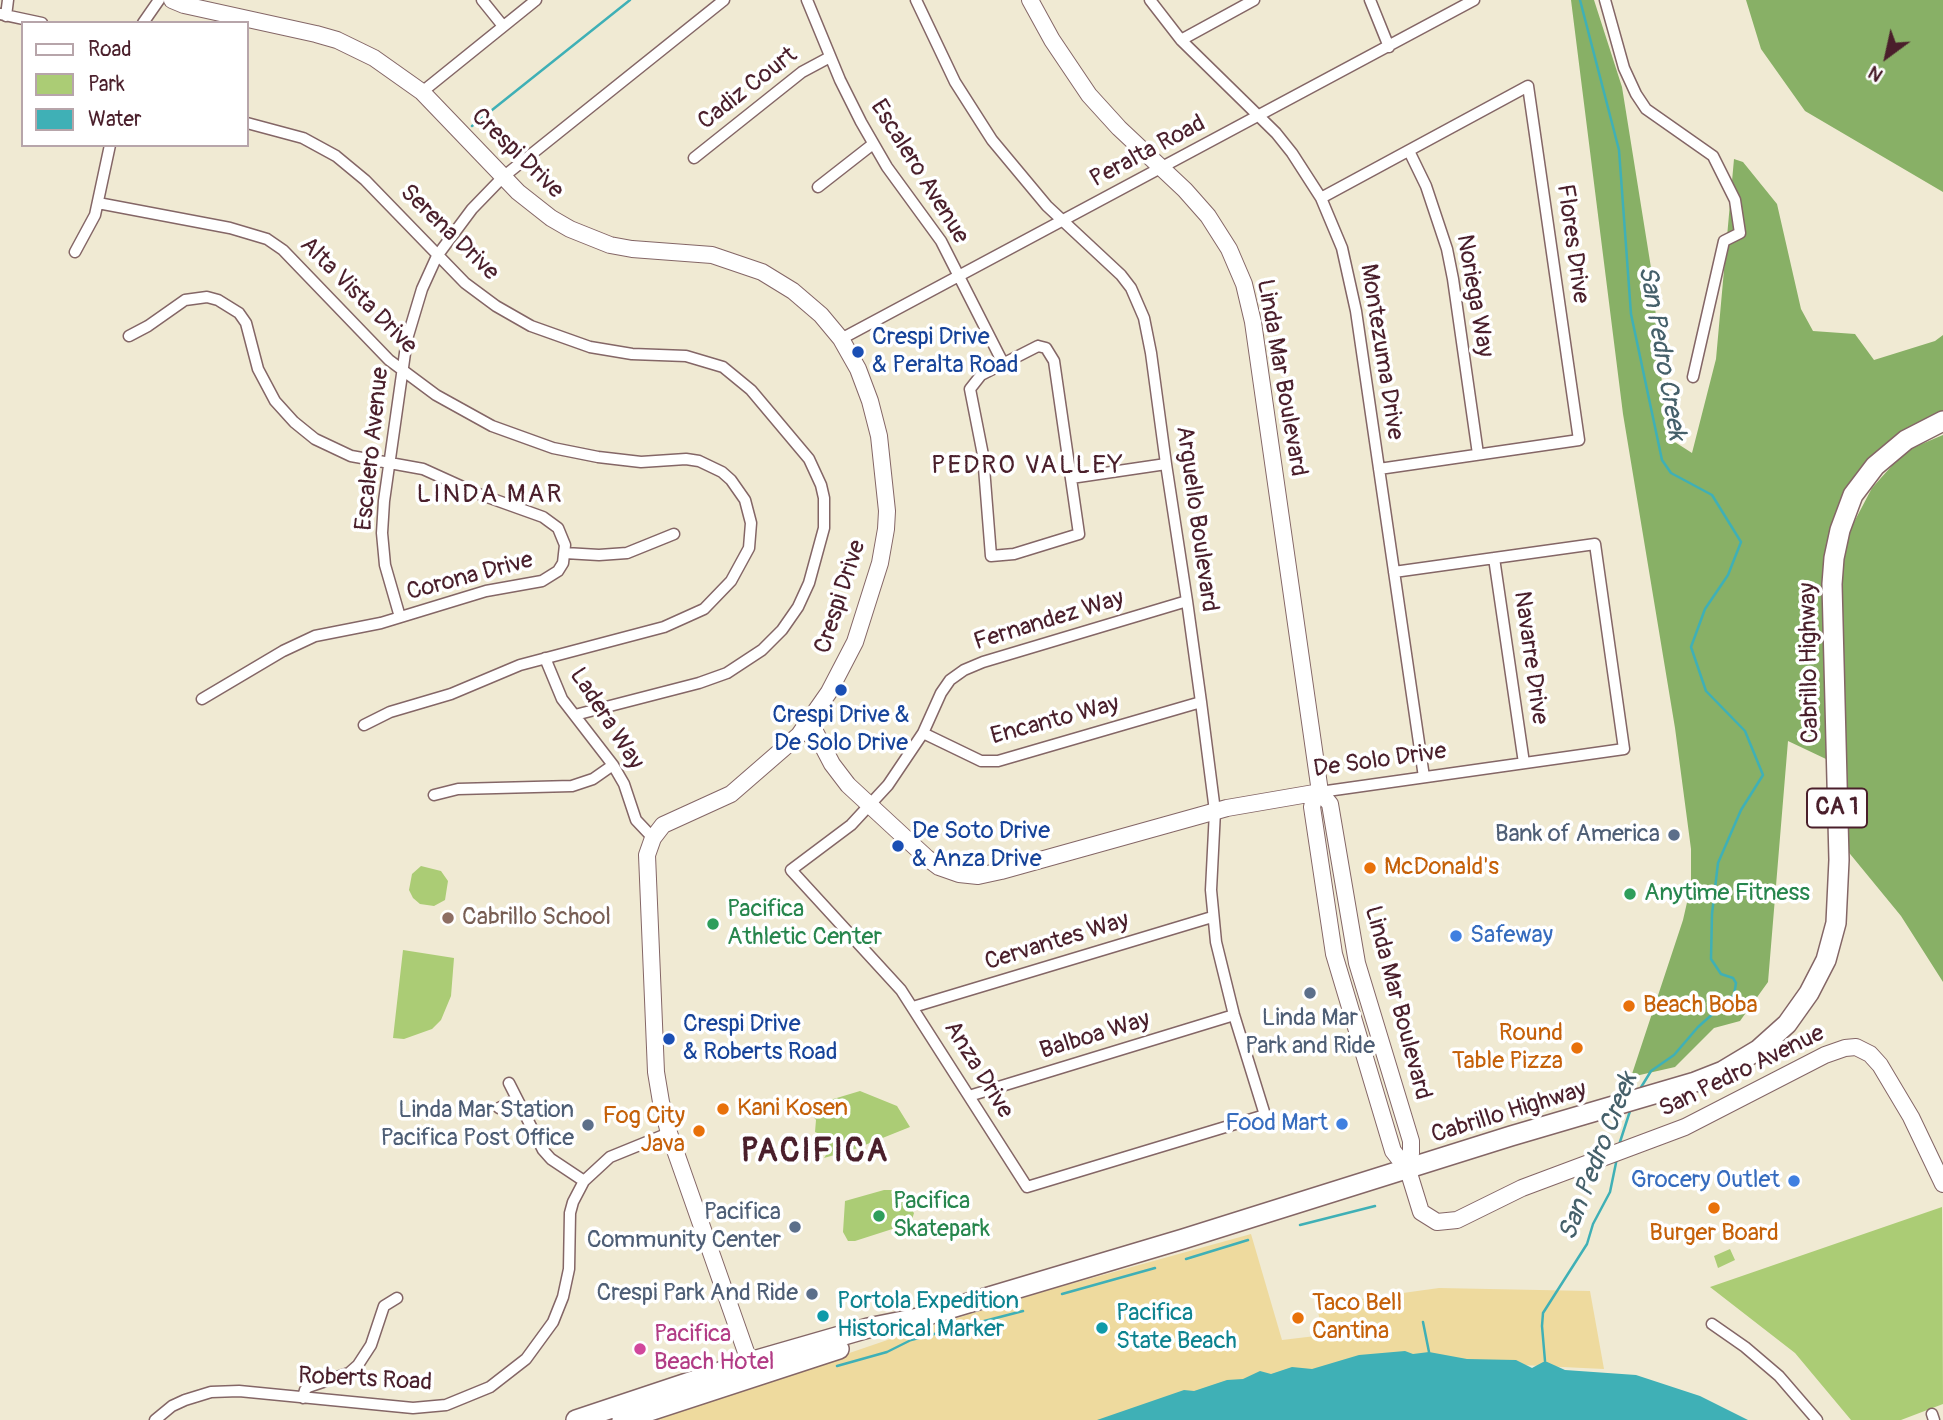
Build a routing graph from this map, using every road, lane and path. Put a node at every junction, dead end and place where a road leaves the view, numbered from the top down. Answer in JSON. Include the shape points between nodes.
{"nodes":[{"id":1,"x":8,"y":0,"type":"edge"},
{"id":2,"x":159,"y":0,"type":"edge"},
{"id":3,"x":172,"y":0,"type":"edge"},
{"id":4,"x":482,"y":0,"type":"edge"},
{"id":5,"x":536,"y":0,"type":"edge"},
{"id":6,"x":724,"y":0,"type":"edge"},
{"id":7,"x":807,"y":0,"type":"edge"},
{"id":8,"x":916,"y":0,"type":"edge"},
{"id":9,"x":1030,"y":0,"type":"edge"},
{"id":10,"x":1150,"y":0,"type":"edge"},
{"id":11,"x":1254,"y":0,"type":"edge"},
{"id":12,"x":1370,"y":0,"type":"edge"},
{"id":13,"x":1474,"y":0,"type":"edge"},
{"id":14,"x":1605,"y":0,"type":"edge"},
{"id":15,"x":3,"y":15,"type":"edge"},
{"id":16,"x":32,"y":21,"type":"edge"},
{"id":17,"x":144,"y":21,"type":"edge"},
{"id":18,"x":503,"y":26,"type":"junction"},
{"id":19,"x":1181,"y":40,"type":"junction"},
{"id":20,"x":1389,"y":47,"type":"junction"},
{"id":21,"x":830,"y":57,"type":"junction"},
{"id":22,"x":422,"y":92,"type":"junction"},
{"id":23,"x":1260,"y":117,"type":"junction"},
{"id":24,"x":248,"y":123,"type":"edge"},
{"id":25,"x":873,"y":144,"type":"junction"},
{"id":26,"x":110,"y":147,"type":"edge"},
{"id":27,"x":1409,"y":151,"type":"junction"},
{"id":28,"x":694,"y":158,"type":"dead end"},
{"id":29,"x":1162,"y":169,"type":"junction"},
{"id":30,"x":503,"y":177,"type":"junction"},
{"id":31,"x":818,"y":187,"type":"dead end"},
{"id":32,"x":1321,"y":198,"type":"junction"},
{"id":33,"x":98,"y":202,"type":"junction"},
{"id":34,"x":1062,"y":220,"type":"junction"},
{"id":35,"x":75,"y":252,"type":"dead end"},
{"id":36,"x":437,"y":256,"type":"junction"},
{"id":37,"x":957,"y":276,"type":"junction"},
{"id":38,"x":1690,"y":331,"type":"dead end"},
{"id":39,"x":1702,"y":334,"type":"junction"},
{"id":40,"x":129,"y":336,"type":"dead end"},
{"id":41,"x":841,"y":339,"type":"junction"},
{"id":42,"x":1003,"y":363,"type":"junction"},
{"id":43,"x":402,"y":371,"type":"junction"},
{"id":44,"x":1693,"y":377,"type":"dead end"},
{"id":45,"x":1943,"y":421,"type":"edge"},
{"id":46,"x":1478,"y":454,"type":"junction"},
{"id":47,"x":390,"y":462,"type":"junction"},
{"id":48,"x":1166,"y":464,"type":"junction"},
{"id":49,"x":1379,"y":469,"type":"junction"},
{"id":50,"x":1071,"y":478,"type":"junction"},
{"id":51,"x":674,"y":534,"type":"dead end"},
{"id":52,"x":565,"y":553,"type":"junction"},
{"id":53,"x":1494,"y":558,"type":"junction"},
{"id":54,"x":1394,"y":572,"type":"junction"},
{"id":55,"x":1186,"y":601,"type":"junction"},
{"id":56,"x":400,"y":617,"type":"junction"},
{"id":57,"x":545,"y":658,"type":"junction"},
{"id":58,"x":202,"y":699,"type":"dead end"},
{"id":59,"x":1201,"y":702,"type":"junction"},
{"id":60,"x":575,"y":715,"type":"junction"},
{"id":61,"x":810,"y":722,"type":"junction"},
{"id":62,"x":364,"y":725,"type":"dead end"},
{"id":63,"x":923,"y":733,"type":"junction"},
{"id":64,"x":1524,"y":763,"type":"junction"},
{"id":65,"x":613,"y":765,"type":"junction"},
{"id":66,"x":1424,"y":777,"type":"junction"},
{"id":67,"x":1320,"y":792,"type":"junction"},
{"id":68,"x":434,"y":795,"type":"dead end"},
{"id":69,"x":870,"y":805,"type":"junction"},
{"id":70,"x":1216,"y":811,"type":"junction"},
{"id":71,"x":653,"y":838,"type":"junction"},
{"id":72,"x":1212,"y":917,"type":"junction"},
{"id":73,"x":913,"y":1007,"type":"junction"},
{"id":74,"x":1234,"y":1015,"type":"junction"},
{"id":75,"x":509,"y":1083,"type":"dead end"},
{"id":76,"x":969,"y":1096,"type":"junction"},
{"id":77,"x":517,"y":1099,"type":"junction"},
{"id":78,"x":499,"y":1108,"type":"dead end"},
{"id":79,"x":1265,"y":1115,"type":"joint"},
{"id":80,"x":669,"y":1133,"type":"junction"},
{"id":81,"x":1408,"y":1170,"type":"junction"},
{"id":82,"x":584,"y":1181,"type":"junction"},
{"id":83,"x":1943,"y":1184,"type":"edge"},
{"id":84,"x":397,"y":1298,"type":"dead end"},
{"id":85,"x":1712,"y":1324,"type":"dead end"},
{"id":86,"x":752,"y":1370,"type":"junction"},
{"id":87,"x":303,"y":1398,"type":"junction"},
{"id":88,"x":155,"y":1420,"type":"edge"},
{"id":89,"x":576,"y":1420,"type":"edge"},
{"id":90,"x":622,"y":1420,"type":"edge"},
{"id":91,"x":1817,"y":1420,"type":"edge"}],
"edges":[{"from":1,"to":15,"type":"street"},
{"from":2,"to":17,"type":"street"},
{"from":3,"to":22,"type":"street","name":"Crespi Drive","via":[[337,40],[389,67]]},
{"from":4,"to":18,"type":"street"},
{"from":5,"to":18,"type":"street"},
{"from":6,"to":30,"type":"street","name":"Escalero Avenue"},
{"from":7,"to":21,"type":"street","name":"Escalero Avenue"},
{"from":8,"to":34,"type":"street","name":"Arguello Boulevard","via":[[944,62],[978,120],[1020,176]]},
{"from":9,"to":29,"type":"street","name":"Linda Mar Boulevard","via":[[1089,95]]},
{"from":10,"to":19,"type":"street","name":"Montezuma Drive"},
{"from":11,"to":19,"type":"street"},
{"from":12,"to":20,"type":"street"},
{"from":13,"to":20,"type":"street","name":"Peralta Road"},
{"from":14,"to":39,"type":"street","via":[[1636,94],[1646,109],[1713,156],[1735,200],[1740,233],[1724,241]]},
{"from":15,"to":16,"type":"street"},
{"from":18,"to":22,"type":"street"},
{"from":19,"to":23,"type":"street","name":"Montezuma Drive"},
{"from":20,"to":23,"type":"street","name":"Peralta Road"},
{"from":21,"to":25,"type":"street","name":"Escalero Avenue"},
{"from":21,"to":28,"type":"street","name":"Cadiz Court","via":[[802,72]]},
{"from":22,"to":30,"type":"street","name":"Crespi Drive"},
{"from":23,"to":29,"type":"street","name":"Peralta Road"},
{"from":23,"to":32,"type":"street","name":"Montezuma Drive","via":[[1292,153]]},
{"from":24,"to":36,"type":"street","name":"Serena Drive","via":[[303,138],[336,156]]},
{"from":25,"to":31,"type":"street"},
{"from":25,"to":37,"type":"street","name":"Escalero Avenue","via":[[941,241]]},
{"from":26,"to":33,"type":"street"},
{"from":27,"to":32,"type":"street","name":"Flores Drive"},
{"from":27,"to":46,"type":"street","name":"Noriega Way","via":[[1438,219],[1451,265]]},
{"from":27,"to":46,"type":"street","name":"Flores Drive","via":[[1528,86],[1579,440]]},
{"from":29,"to":34,"type":"street","name":"Peralta Road"},
{"from":29,"to":67,"type":"street","name":"Linda Mar Boulevard","via":[[1219,231],[1249,303]]},
{"from":30,"to":36,"type":"street","name":"Escalero Avenue"},
{"from":30,"to":41,"type":"street","name":"Crespi Drive","via":[[551,218],[589,238],[632,249],[712,255],[762,272],[807,302]]},
{"from":32,"to":49,"type":"street","name":"Montezuma Drive","via":[[1350,279]]},
{"from":33,"to":35,"type":"street"},
{"from":33,"to":43,"type":"street","name":"Alta Vista Drive","via":[[267,239]]},
{"from":34,"to":37,"type":"street","name":"Peralta Road"},
{"from":34,"to":48,"type":"street","name":"Arguello Boulevard","via":[[1121,275],[1139,302],[1150,343]]},
{"from":36,"to":43,"type":"street","name":"Escalero Avenue","via":[[411,323]]},
{"from":36,"to":60,"type":"street","name":"Serena Drive","via":[[488,300],[550,334],[610,351],[699,358],[723,368],[751,390],[801,448],[821,485],[824,528],[814,569],[798,607],[773,640],[751,659],[713,678]]},
{"from":37,"to":41,"type":"street","name":"Peralta Road"},
{"from":37,"to":42,"type":"street","name":"Escalero Avenue"},
{"from":38,"to":39,"type":"street"},
{"from":39,"to":44,"type":"street"},
{"from":40,"to":47,"type":"street","name":"Corona Drive","via":[[185,300],[218,300],[246,323],[263,380],[294,422],[339,452]]},
{"from":41,"to":61,"type":"street","name":"Crespi Drive","via":[[858,369],[875,419],[885,473],[887,529],[855,642]]},
{"from":42,"to":50,"type":"street","via":[[1038,346],[1052,354]]},
{"from":42,"to":50,"type":"street","via":[[981,375],[970,389],[983,455],[991,556],[1014,554],[1079,534]]},
{"from":43,"to":47,"type":"street","name":"Escalero Avenue"},
{"from":43,"to":57,"type":"street","name":"Alta Vista Drive","via":[[472,416],[532,441],[620,460],[687,459],[711,465],[731,480],[745,500],[751,523],[749,548],[714,601],[664,627]]},
{"from":45,"to":81,"type":"highway","name":"Cabrillo Highway","number":"CA 1","via":[[1902,442],[1871,471],[1850,502],[1836,545],[1832,618],[1839,900],[1823,967],[1801,1007],[1766,1044],[1723,1071]]},
{"from":46,"to":49,"type":"street","name":"Flores Drive"},
{"from":47,"to":52,"type":"street","name":"Corona Drive","via":[[424,469],[542,517],[558,528]]},
{"from":47,"to":56,"type":"street","name":"Escalero Avenue","via":[[383,550]]},
{"from":48,"to":50,"type":"street"},
{"from":48,"to":55,"type":"street","name":"Arguello Boulevard"},
{"from":49,"to":54,"type":"street","name":"Montezuma Drive"},
{"from":51,"to":52,"type":"street","via":[[627,553]]},
{"from":52,"to":56,"type":"street","name":"Corona Drive","via":[[558,571],[542,581],[486,591]]},
{"from":53,"to":54,"type":"street","name":"De Solo Drive"},
{"from":53,"to":64,"type":"street","name":"Navarre Drive"},
{"from":53,"to":64,"type":"street","name":"De Solo Drive","via":[[1595,544],[1599,571],[1624,749]]},
{"from":54,"to":66,"type":"street","name":"Montezuma Drive"},
{"from":55,"to":59,"type":"street","name":"Arguello Boulevard"},
{"from":55,"to":63,"type":"street","name":"Fernandez Way","via":[[964,670],[941,693]]},
{"from":56,"to":58,"type":"street","name":"Corona Drive","via":[[299,643]]},
{"from":57,"to":60,"type":"street","name":"Ladera Way","via":[[558,691]]},
{"from":57,"to":62,"type":"street","name":"Alta Vista Drive"},
{"from":59,"to":63,"type":"street","name":"Encanto Way","via":[[998,761],[981,761]]},
{"from":59,"to":70,"type":"street","name":"Arguello Boulevard"},
{"from":60,"to":65,"type":"street","name":"Ladera Way"},
{"from":61,"to":69,"type":"street","name":"De Solo Drive","via":[[839,776]]},
{"from":61,"to":71,"type":"street","name":"Crespi Drive","via":[[744,784],[717,802],[670,821]]},
{"from":63,"to":69,"type":"street","name":"Fernandez Way"},
{"from":64,"to":66,"type":"street","name":"De Solo Drive"},
{"from":65,"to":68,"type":"street","via":[[572,786],[458,789]]},
{"from":65,"to":71,"type":"street","name":"Ladera Way","via":[[636,820]]},
{"from":66,"to":67,"type":"street","name":"De Solo Drive"},
{"from":67,"to":70,"type":"street","name":"De Solo Drive"},
{"from":67,"to":81,"type":"street","name":"Linda Mar Boulevard","via":[[1329,804],[1357,963],[1411,1141]]},
{"from":69,"to":70,"type":"street","name":"De Solo Drive","via":[[939,867],[978,876]]},
{"from":69,"to":73,"type":"street","name":"Anza Drive","via":[[791,870],[885,970]]},
{"from":70,"to":72,"type":"street","name":"Arguello Boulevard"},
{"from":71,"to":80,"type":"street","via":[[646,864],[656,1072]]},
{"from":72,"to":73,"type":"street","name":"Cervantes Way"},
{"from":72,"to":74,"type":"street","name":"Arguello Boulevard"},
{"from":73,"to":76,"type":"street","name":"Anza Drive"},
{"from":74,"to":76,"type":"street","name":"Balboa Way"},
{"from":74,"to":79,"type":"street","name":"Arguello Boulevard"},
{"from":75,"to":77,"type":"street"},
{"from":76,"to":79,"type":"street","name":"Anza Drive","via":[[1027,1187]]},
{"from":77,"to":78,"type":"street"},
{"from":77,"to":82,"type":"street","via":[[543,1150]]},
{"from":80,"to":82,"type":"street","name":"Roberts Road","via":[[610,1157]]},
{"from":80,"to":86,"type":"street"},
{"from":81,"to":83,"type":"street","name":"San Pedro Avenue","via":[[1421,1213],[1447,1222],[1697,1121],[1825,1055],[1856,1047],[1870,1054],[1885,1072]]},
{"from":81,"to":86,"type":"highway","name":"Cabrillo Highway","number":"CA 1","via":[[918,1318],[872,1339]]},
{"from":82,"to":87,"type":"street","name":"Roberts Road","via":[[570,1213],[569,1269],[558,1311],[535,1348],[503,1379],[475,1395],[429,1408]]},
{"from":84,"to":87,"type":"street","via":[[384,1306],[371,1345],[358,1365],[342,1376],[306,1388]]},
{"from":85,"to":91,"type":"street","via":[[1779,1376]]},
{"from":86,"to":89,"type":"highway","name":"Cabrillo Highway","number":"CA 1"},
{"from":86,"to":90,"type":"highway","name":"Cabrillo Highway","number":"CA 1"},
{"from":87,"to":88,"type":"street","name":"Roberts Road","via":[[211,1392],[172,1406]]}]}
